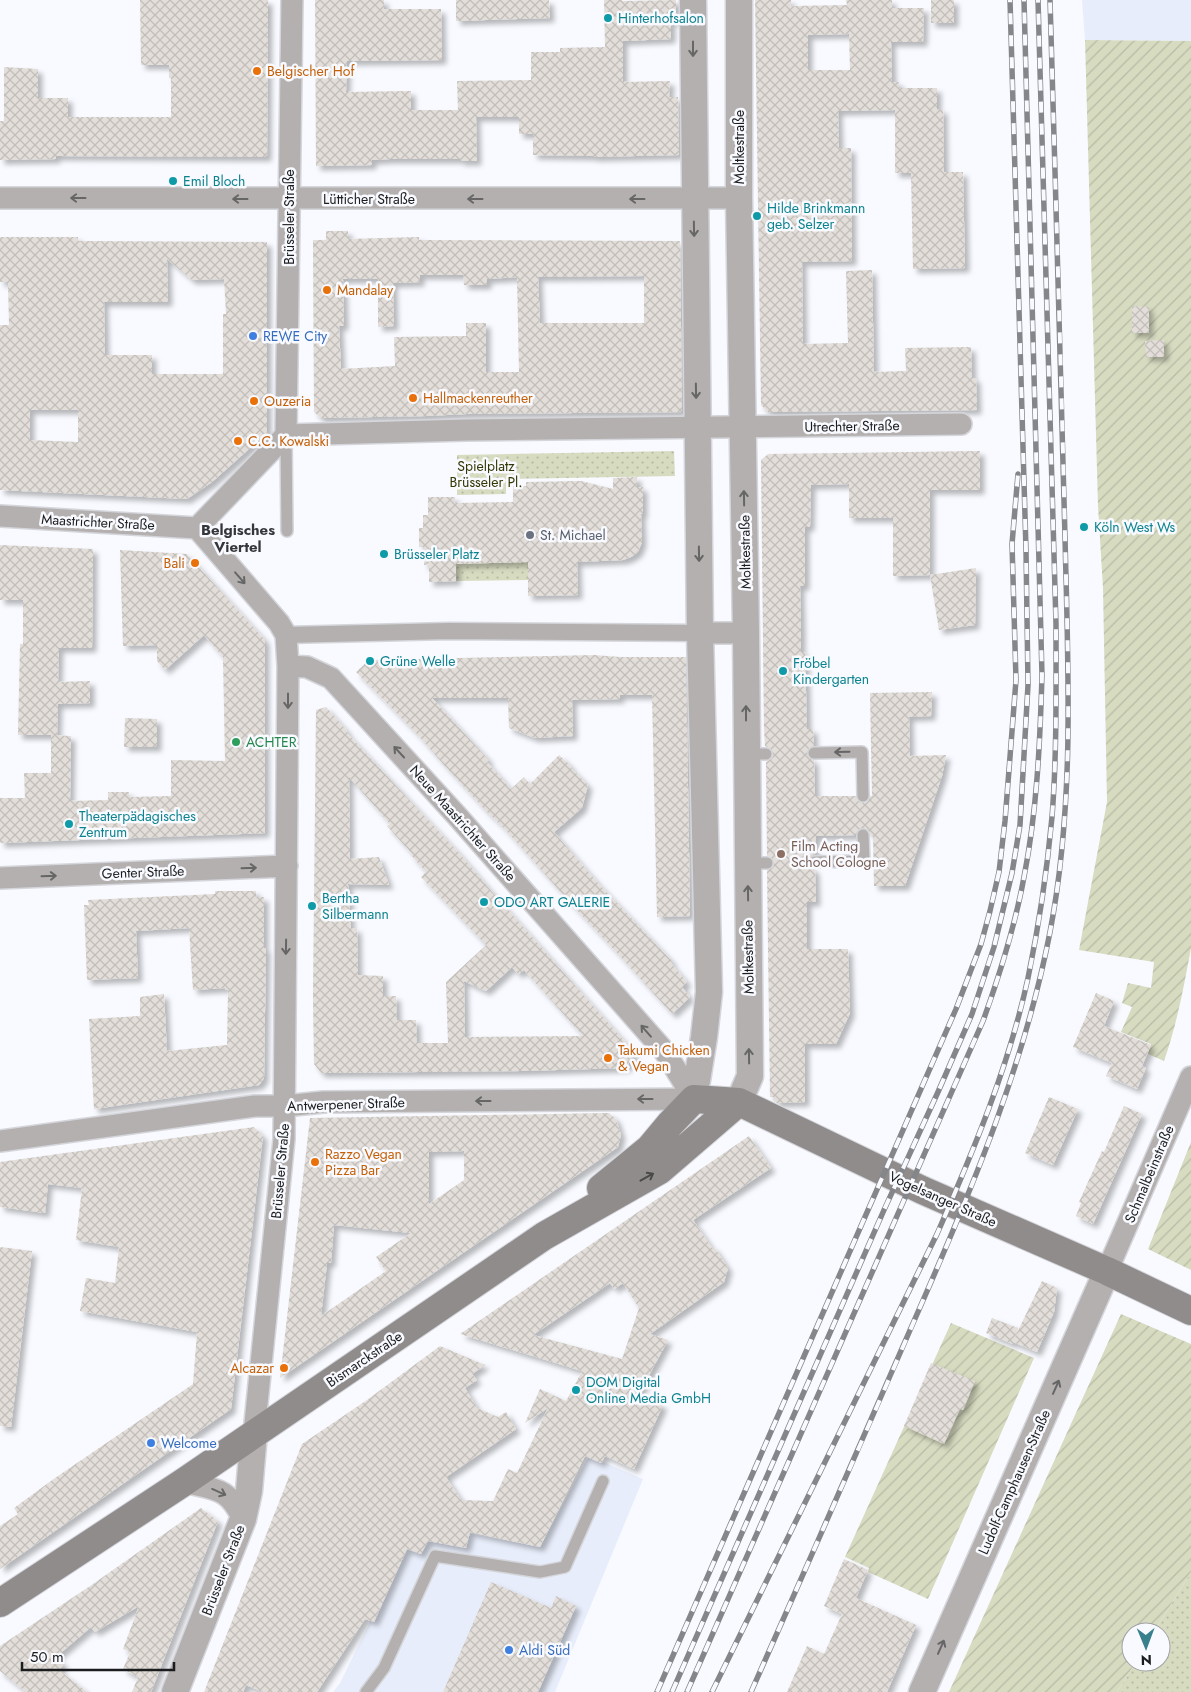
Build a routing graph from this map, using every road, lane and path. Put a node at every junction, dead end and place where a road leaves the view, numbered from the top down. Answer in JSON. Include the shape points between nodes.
{"nodes":[{"id":1,"x":292,"y":0,"type":"edge"},
{"id":2,"x":692,"y":0,"type":"edge"},
{"id":3,"x":739,"y":0,"type":"edge"},
{"id":4,"x":0,"y":198,"type":"edge"},
{"id":5,"x":738,"y":198,"type":"junction"},
{"id":6,"x":289,"y":199,"type":"junction"},
{"id":7,"x":694,"y":199,"type":"junction"},
{"id":8,"x":961,"y":424,"type":"dead end"},
{"id":9,"x":742,"y":427,"type":"junction"},
{"id":10,"x":697,"y":428,"type":"junction"},
{"id":11,"x":286,"y":435,"type":"junction"},
{"id":12,"x":0,"y":516,"type":"edge"},
{"id":13,"x":197,"y":528,"type":"junction"},
{"id":14,"x":287,"y":531,"type":"dead end"},
{"id":15,"x":746,"y":633,"type":"junction"},
{"id":16,"x":700,"y":634,"type":"junction"},
{"id":17,"x":286,"y":635,"type":"junction"},
{"id":18,"x":288,"y":666,"type":"junction"},
{"id":19,"x":814,"y":753,"type":"dead end"},
{"id":20,"x":863,"y":796,"type":"dead end"},
{"id":21,"x":863,"y":835,"type":"dead end"},
{"id":22,"x":815,"y":862,"type":"dead end"},
{"id":23,"x":287,"y":866,"type":"junction"},
{"id":24,"x":0,"y":878,"type":"edge"},
{"id":25,"x":1191,"y":1077,"type":"edge"},
{"id":26,"x":694,"y":1099,"type":"junction"},
{"id":27,"x":739,"y":1102,"type":"junction"},
{"id":28,"x":285,"y":1106,"type":"junction"},
{"id":29,"x":0,"y":1141,"type":"edge"},
{"id":30,"x":544,"y":1236,"type":"junction"},
{"id":31,"x":1107,"y":1271,"type":"junction"},
{"id":32,"x":1191,"y":1311,"type":"edge"},
{"id":33,"x":254,"y":1433,"type":"junction"},
{"id":34,"x":603,"y":1481,"type":"dead end"},
{"id":35,"x":184,"y":1482,"type":"junction"},
{"id":36,"x":243,"y":1519,"type":"junction"},
{"id":37,"x":0,"y":1603,"type":"edge"},
{"id":38,"x":175,"y":1692,"type":"edge"},
{"id":39,"x":366,"y":1692,"type":"edge"},
{"id":40,"x":922,"y":1692,"type":"edge"}],
"edges":[{"from":1,"to":6,"type":"street","name":"Brüsseler Straße"},
{"from":2,"to":7,"type":"street","one_way":true},
{"from":3,"to":5,"type":"street","name":"Moltkestraße"},
{"from":6,"to":4,"type":"street","name":"Lütticher Straße","one_way":true},
{"from":5,"to":7,"type":"street","name":"Lütticher Straße"},
{"from":5,"to":9,"type":"street","name":"Moltkestraße"},
{"from":7,"to":6,"type":"street","name":"Lütticher Straße","one_way":true},
{"from":6,"to":11,"type":"street","name":"Brüsseler Straße"},
{"from":7,"to":10,"type":"street","one_way":true},
{"from":8,"to":9,"type":"street","name":"Utrechter Straße"},
{"from":9,"to":10,"type":"street"},
{"from":15,"to":9,"type":"street","name":"Moltkestraße","one_way":true},
{"from":10,"to":11,"type":"street"},
{"from":10,"to":16,"type":"street","one_way":true},
{"from":11,"to":13,"type":"street"},
{"from":11,"to":14,"type":"lane"},
{"from":12,"to":13,"type":"street","name":"Maastrichter Straße"},
{"from":13,"to":17,"type":"street","one_way":true},
{"from":15,"to":16,"type":"street"},
{"from":27,"to":15,"type":"street","name":"Moltkestraße","one_way":true,"via":[[750,1076],[757,863],[756,754]]},
{"from":16,"to":17,"type":"street","via":[[449,631]]},
{"from":16,"to":26,"type":"street","via":[[709,992]]},
{"from":17,"to":18,"type":"street","name":"Brüsseler Straße"},
{"from":18,"to":23,"type":"street","name":"Brüsseler Straße","one_way":true},
{"from":26,"to":18,"type":"street","name":"Neue Maastrichter Straße","one_way":true,"via":[[665,1052],[331,678],[307,667]]},
{"from":20,"to":19,"type":"lane","one_way":true,"via":[[862,752]]},
{"from":21,"to":22,"type":"lane","via":[[864,861]]},
{"from":24,"to":23,"type":"street","name":"Genter Straße","one_way":true},
{"from":23,"to":28,"type":"street","name":"Brüsseler Straße","one_way":true},
{"from":25,"to":31,"type":"street","name":"Schmalbeinstraße"},
{"from":26,"to":27,"type":"main road","name":"Vogelsanger Straße"},
{"from":26,"to":28,"type":"street","name":"Antwerpener Straße","one_way":true,"via":[[323,1102]]},
{"from":26,"to":30,"type":"main road","name":"Bismarckstraße","via":[[650,1148]]},
{"from":30,"to":27,"type":"main road","name":"Bismarckstraße","one_way":true,"via":[[660,1170]]},
{"from":27,"to":31,"type":"main road","name":"Vogelsanger Straße","via":[[922,1190]]},
{"from":28,"to":29,"type":"street","name":"Antwerpener Straße","via":[[254,1106]]},
{"from":28,"to":33,"type":"street","name":"Brüsseler Straße"},
{"from":30,"to":33,"type":"main road","name":"Bismarckstraße"},
{"from":31,"to":32,"type":"main road","name":"Vogelsanger Straße"},
{"from":40,"to":31,"type":"street","name":"Ludolf-Camphausen-Straße","one_way":true},
{"from":33,"to":35,"type":"main road","name":"Bismarckstraße"},
{"from":33,"to":36,"type":"street","name":"Brüsseler Straße"},
{"from":34,"to":39,"type":"lane","via":[[565,1568],[540,1572],[435,1556],[384,1668]]},
{"from":35,"to":36,"type":"street","one_way":true,"via":[[222,1492],[235,1503]]},
{"from":35,"to":37,"type":"main road","name":"Bismarckstraße"},
{"from":36,"to":38,"type":"street","name":"Brüsseler Straße"}]}
